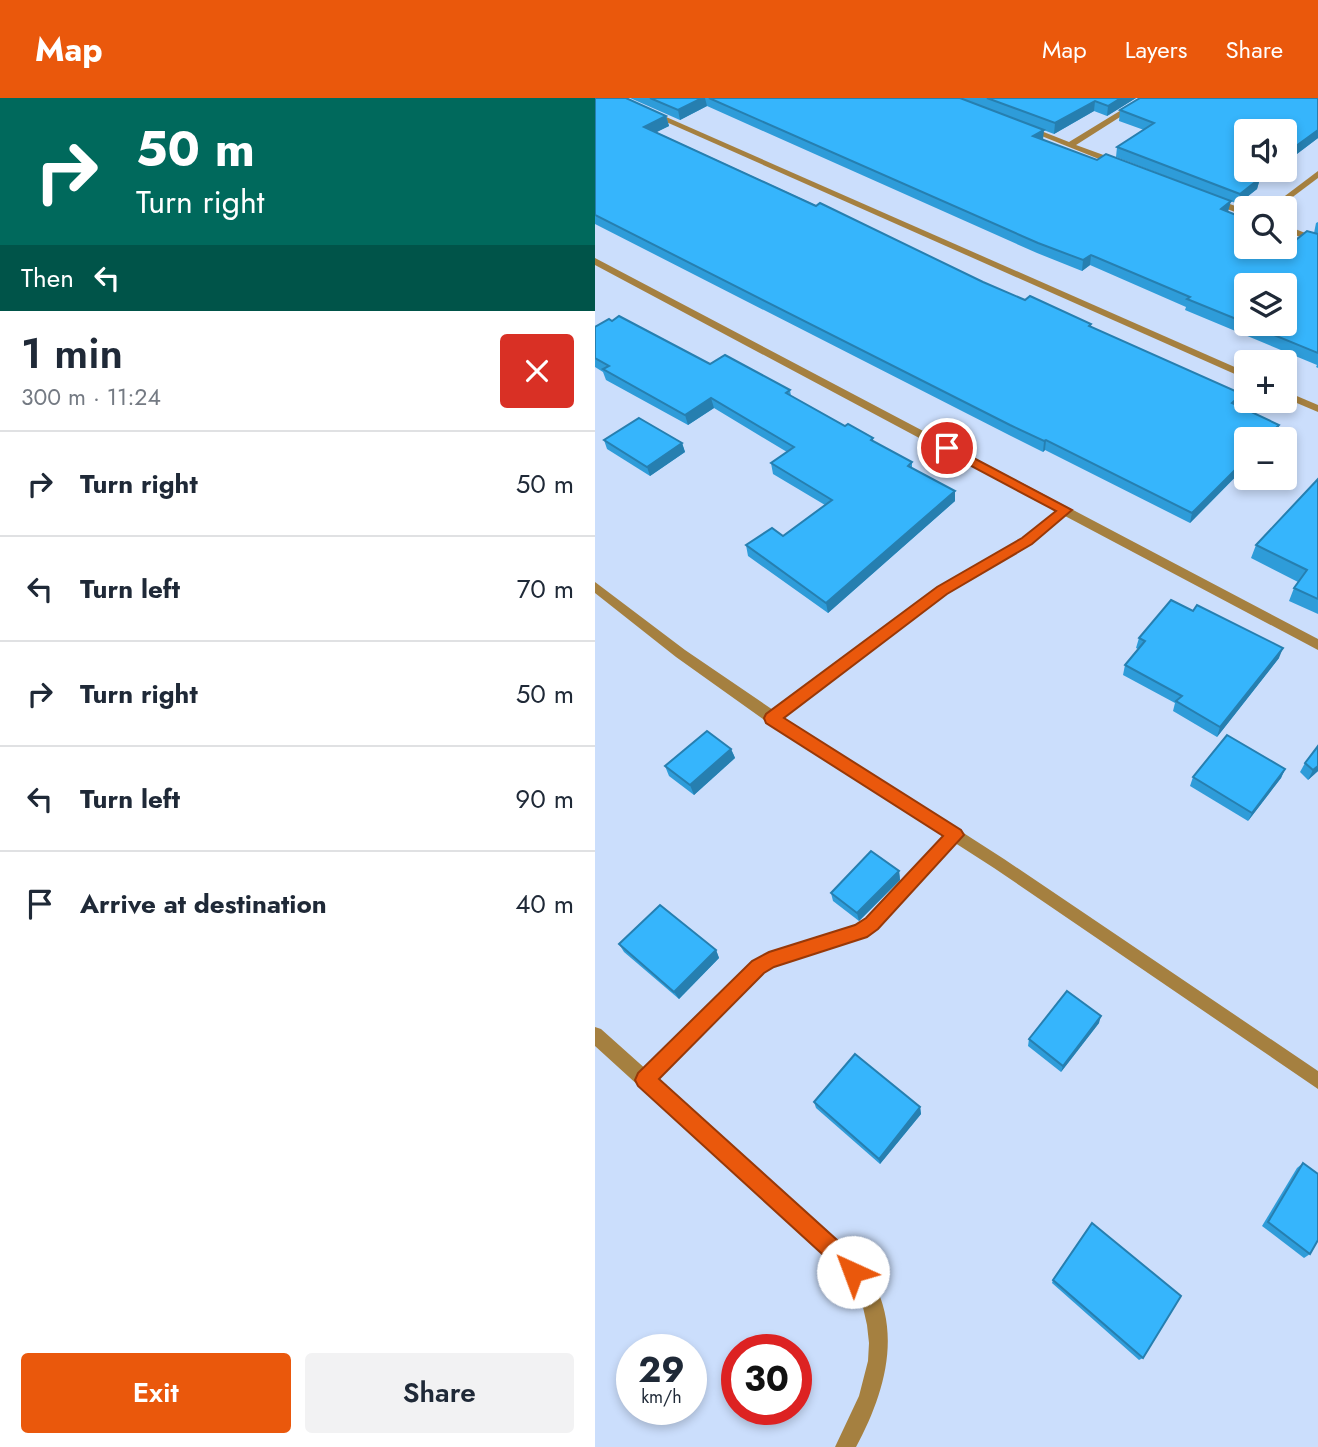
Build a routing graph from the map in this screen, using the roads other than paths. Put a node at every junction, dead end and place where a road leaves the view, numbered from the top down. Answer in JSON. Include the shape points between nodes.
{"nodes":[{"id":1,"x":616,"y":98,"type":"edge"},
{"id":2,"x":1146,"y":98,"type":"edge"},
{"id":3,"x":1020,"y":126,"type":"edge"},
{"id":4,"x":1070,"y":145,"type":"junction"},
{"id":5,"x":1133,"y":169,"type":"edge"},
{"id":6,"x":1318,"y":174,"type":"edge"},
{"id":7,"x":1196,"y":193,"type":"edge"},
{"id":8,"x":1289,"y":196,"type":"edge"},
{"id":9,"x":1234,"y":208,"type":"edge"},
{"id":10,"x":1297,"y":233,"type":"edge"},
{"id":11,"x":1318,"y":241,"type":"edge"},
{"id":12,"x":595,"y":261,"type":"edge"},
{"id":13,"x":1234,"y":371,"type":"edge"},
{"id":14,"x":1297,"y":399,"type":"edge"},
{"id":15,"x":1318,"y":409,"type":"edge"},
{"id":16,"x":1065,"y":510,"type":"junction"},
{"id":17,"x":595,"y":586,"type":"edge"},
{"id":18,"x":1318,"y":645,"type":"edge"},
{"id":19,"x":772,"y":718,"type":"junction"},
{"id":20,"x":955,"y":835,"type":"junction"},
{"id":21,"x":595,"y":1035,"type":"edge"},
{"id":22,"x":645,"y":1080,"type":"junction"},
{"id":23,"x":1318,"y":1081,"type":"edge"},
{"id":24,"x":845,"y":1447,"type":"edge"}],
"edges":[{"from":1,"to":13,"type":"street"},
{"from":2,"to":4,"type":"street"},
{"from":3,"to":4,"type":"street"},
{"from":4,"to":5,"type":"street"},
{"from":6,"to":8,"type":"street"},
{"from":7,"to":9,"type":"street"},
{"from":10,"to":11,"type":"street"},
{"from":12,"to":16,"type":"street"},
{"from":14,"to":15,"type":"street"},
{"from":16,"to":18,"type":"street"},
{"from":16,"to":19,"type":"street","via":[[1027,541],[942,591]]},
{"from":17,"to":19,"type":"street","via":[[652,635]]},
{"from":19,"to":20,"type":"street"},
{"from":20,"to":22,"type":"street","via":[[872,924],[758,967]]},
{"from":20,"to":23,"type":"street"},
{"from":21,"to":22,"type":"street"},
{"from":22,"to":24,"type":"street","via":[[840,1256],[866,1287],[877,1321],[879,1354],[861,1419]]}]}
